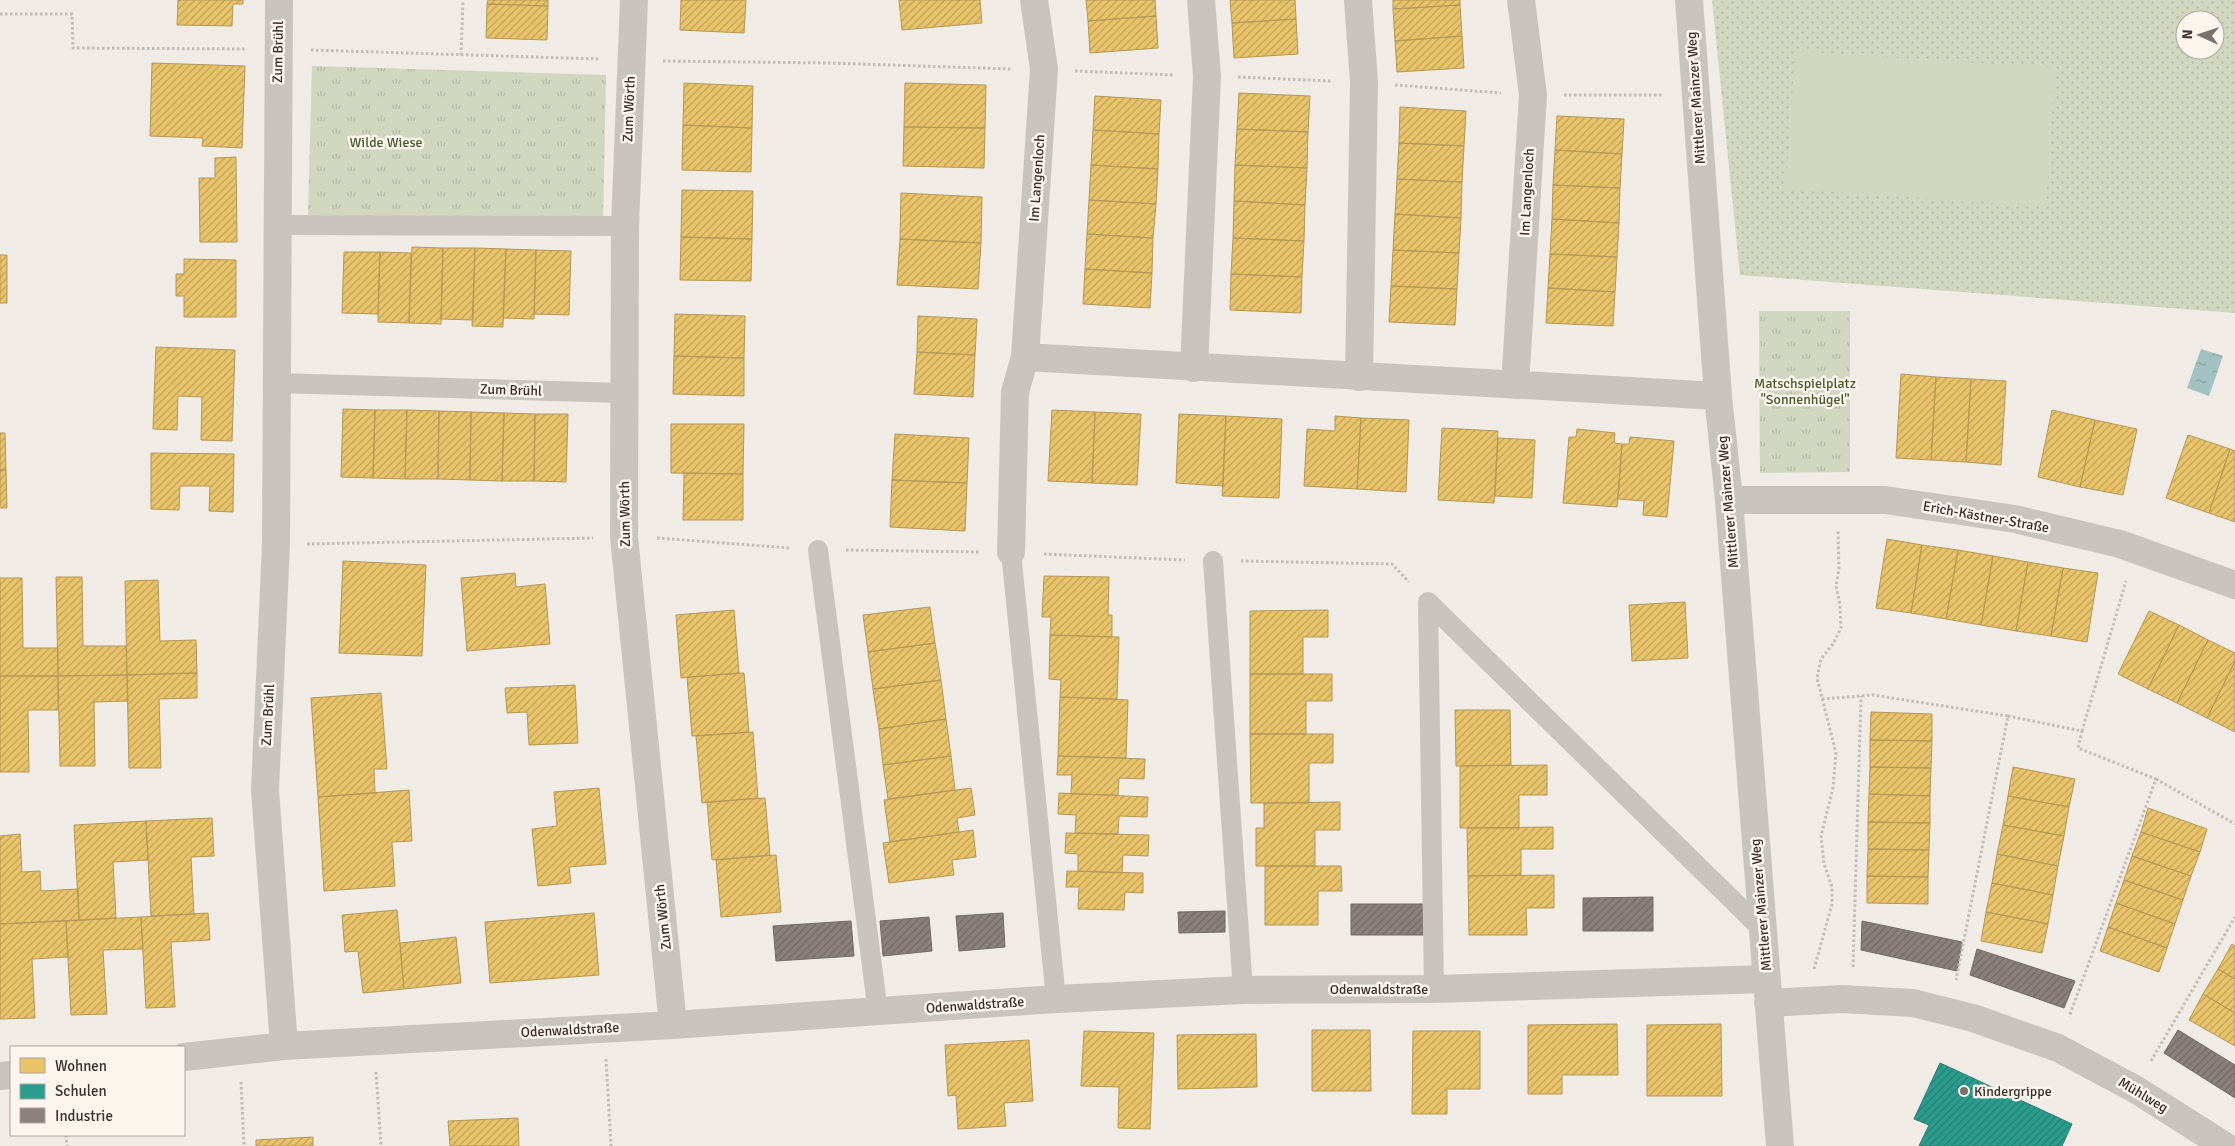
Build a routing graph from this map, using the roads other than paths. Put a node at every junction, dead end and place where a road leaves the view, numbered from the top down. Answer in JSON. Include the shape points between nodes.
{"nodes":[{"id":1,"x":279,"y":0,"type":"edge"},
{"id":2,"x":634,"y":0,"type":"edge"},
{"id":3,"x":1034,"y":0,"type":"edge"},
{"id":4,"x":1201,"y":0,"type":"edge"},
{"id":5,"x":1358,"y":0,"type":"edge"},
{"id":6,"x":1521,"y":0,"type":"edge"},
{"id":7,"x":1689,"y":0,"type":"edge"},
{"id":8,"x":279,"y":225,"type":"junction"},
{"id":9,"x":625,"y":226,"type":"junction"},
{"id":10,"x":1025,"y":357,"type":"junction"},
{"id":11,"x":1194,"y":368,"type":"junction"},
{"id":12,"x":1359,"y":377,"type":"junction"},
{"id":13,"x":277,"y":383,"type":"junction"},
{"id":14,"x":1515,"y":385,"type":"junction"},
{"id":15,"x":624,"y":393,"type":"junction"},
{"id":16,"x":1718,"y":396,"type":"junction"},
{"id":17,"x":1729,"y":500,"type":"junction"},
{"id":18,"x":818,"y":550,"type":"road end"},
{"id":19,"x":1011,"y":552,"type":"joint"},
{"id":20,"x":1213,"y":561,"type":"road end"},
{"id":21,"x":2235,"y":585,"type":"edge"},
{"id":22,"x":1763,"y":930,"type":"junction"},
{"id":23,"x":1434,"y":989,"type":"junction"},
{"id":24,"x":1243,"y":990,"type":"junction"},
{"id":25,"x":1767,"y":991,"type":"junction"},
{"id":26,"x":1056,"y":999,"type":"junction"},
{"id":27,"x":878,"y":1012,"type":"junction"},
{"id":28,"x":674,"y":1025,"type":"junction"},
{"id":29,"x":284,"y":1046,"type":"junction"},
{"id":30,"x":185,"y":1057,"type":"edge"},
{"id":31,"x":1780,"y":1146,"type":"edge"},
{"id":32,"x":2225,"y":1146,"type":"edge"}],
"edges":[{"from":1,"to":8,"type":"street","name":"Zum Brühl"},
{"from":2,"to":9,"type":"street","name":"Zum Wörth"},
{"from":3,"to":10,"type":"street","name":"Im Langenloch","via":[[1044,69]]},
{"from":4,"to":11,"type":"street","via":[[1207,76]]},
{"from":5,"to":12,"type":"street","via":[[1364,82]]},
{"from":6,"to":14,"type":"street","name":"Im Langenloch","via":[[1533,95]]},
{"from":7,"to":16,"type":"street","name":"Mittlerer Mainzer Weg"},
{"from":8,"to":9,"type":"lane"},
{"from":8,"to":13,"type":"street","name":"Zum Brühl"},
{"from":9,"to":15,"type":"street","name":"Zum Wörth"},
{"from":10,"to":11,"type":"street"},
{"from":10,"to":19,"type":"street","name":"Im Langenloch","via":[[1014,392]]},
{"from":11,"to":12,"type":"street"},
{"from":12,"to":14,"type":"street"},
{"from":13,"to":15,"type":"lane","name":"Zum Brühl"},
{"from":13,"to":29,"type":"street","name":"Zum Brühl","via":[[276,544],[265,790]]},
{"from":14,"to":16,"type":"street"},
{"from":15,"to":28,"type":"street","name":"Zum Wörth","via":[[624,537]]},
{"from":16,"to":17,"type":"street","name":"Mittlerer Mainzer Weg"},
{"from":17,"to":21,"type":"street","name":"Erich-Kästner-Straße","via":[[1885,500],[2015,519],[2136,549]]},
{"from":17,"to":22,"type":"street","name":"Mittlerer Mainzer Weg"},
{"from":18,"to":27,"type":"lane"},
{"from":19,"to":26,"type":"lane"},
{"from":20,"to":24,"type":"lane"},
{"from":22,"to":23,"type":"lane","via":[[1428,602]]},
{"from":22,"to":25,"type":"street","name":"Mittlerer Mainzer Weg"},
{"from":23,"to":24,"type":"street","name":"Odenwaldstraße"},
{"from":23,"to":25,"type":"street","name":"Odenwaldstraße"},
{"from":24,"to":26,"type":"street","name":"Odenwaldstraße"},
{"from":25,"to":31,"type":"street","name":"Mittlerer Mainzer Weg"},
{"from":25,"to":32,"type":"street","name":"Mühlweg","via":[[1812,1001],[1852,999],[1913,1003],[1973,1018],[2058,1048],[2135,1089]]},
{"from":26,"to":27,"type":"street","name":"Odenwaldstraße"},
{"from":27,"to":28,"type":"street","name":"Odenwaldstraße"},
{"from":28,"to":29,"type":"street","name":"Odenwaldstraße"},
{"from":29,"to":30,"type":"street","name":"Odenwaldstraße"}]}
